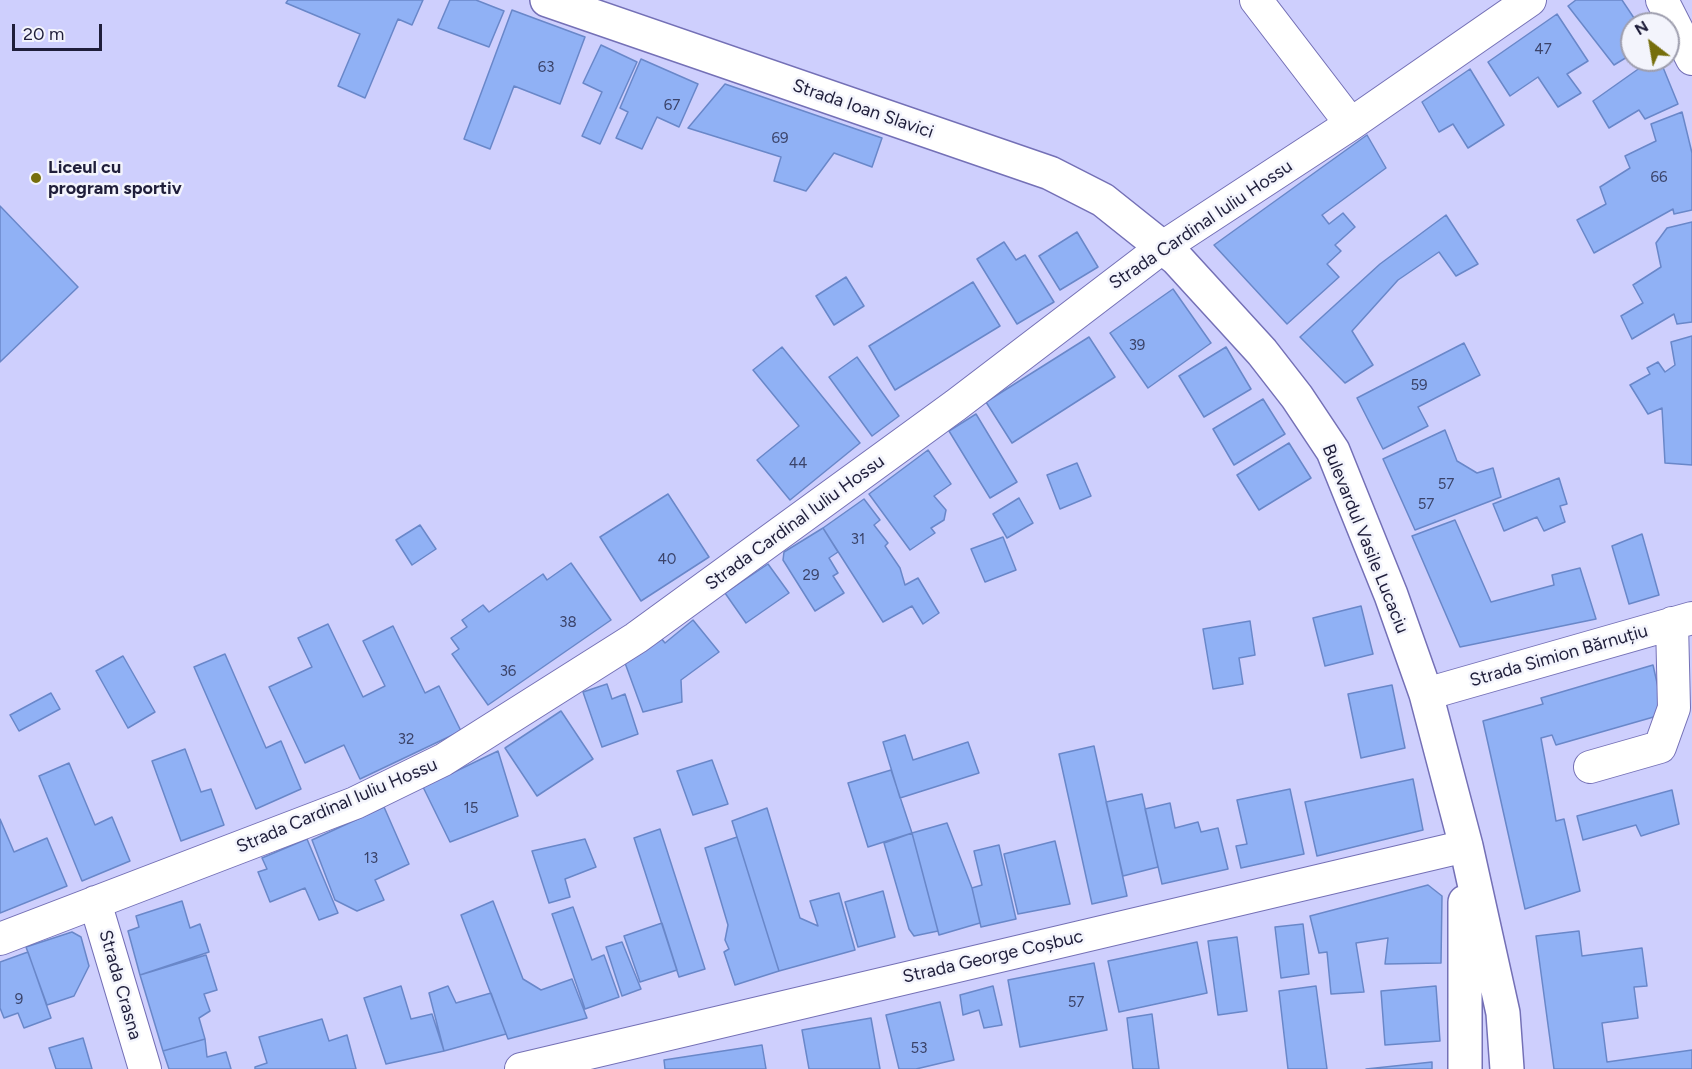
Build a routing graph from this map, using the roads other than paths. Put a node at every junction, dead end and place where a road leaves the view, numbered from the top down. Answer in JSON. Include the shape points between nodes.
{"nodes":[{"id":1,"x":547,"y":0,"type":"edge"},
{"id":2,"x":1256,"y":0,"type":"edge"},
{"id":3,"x":1530,"y":0,"type":"edge"},
{"id":4,"x":1662,"y":0,"type":"edge"},
{"id":5,"x":1692,"y":58,"type":"edge"},
{"id":6,"x":1351,"y":124,"type":"junction"},
{"id":7,"x":1163,"y":247,"type":"junction"},
{"id":8,"x":1682,"y":620,"type":"edge"},
{"id":9,"x":1426,"y":694,"type":"junction"},
{"id":10,"x":1590,"y":767,"type":"dead end"},
{"id":11,"x":1466,"y":846,"type":"junction"},
{"id":12,"x":95,"y":902,"type":"junction"},
{"id":13,"x":0,"y":939,"type":"edge"},
{"id":14,"x":144,"y":1069,"type":"edge"},
{"id":15,"x":521,"y":1069,"type":"edge"},
{"id":16,"x":1465,"y":1069,"type":"edge"},
{"id":17,"x":1507,"y":1069,"type":"edge"}],
"edges":[{"from":1,"to":7,"type":"main road","name":"Strada Ioan Slavici","via":[[1050,174],[1103,200]]},
{"from":2,"to":6,"type":"street"},
{"from":3,"to":6,"type":"street","name":"Strada Cardinal Iuliu Hossu"},
{"from":4,"to":5,"type":"street"},
{"from":6,"to":7,"type":"street","name":"Strada Cardinal Iuliu Hossu"},
{"from":7,"to":9,"type":"main road","name":"Bulevardul Vasile Lucaciu","via":[[1262,352],[1333,452]]},
{"from":7,"to":12,"type":"street","name":"Strada Cardinal Iuliu Hossu","via":[[956,405],[636,638],[443,760],[355,803]]},
{"from":8,"to":9,"type":"street","name":"Strada Simion Bărnuțiu"},
{"from":8,"to":10,"type":"street","via":[[1674,708],[1660,747]]},
{"from":9,"to":11,"type":"main road","name":"Bulevardul Vasile Lucaciu"},
{"from":11,"to":15,"type":"street","name":"Strada George Coșbuc"},
{"from":11,"to":16,"type":"main road","name":"Bulevardul Vasile Lucaciu"},
{"from":11,"to":17,"type":"main road","name":"Bulevardul Vasile Lucaciu","via":[[1503,1013]]},
{"from":12,"to":13,"type":"street","name":"Strada Cardinal Iuliu Hossu"},
{"from":12,"to":14,"type":"street","name":"Strada Crasna"}]}
